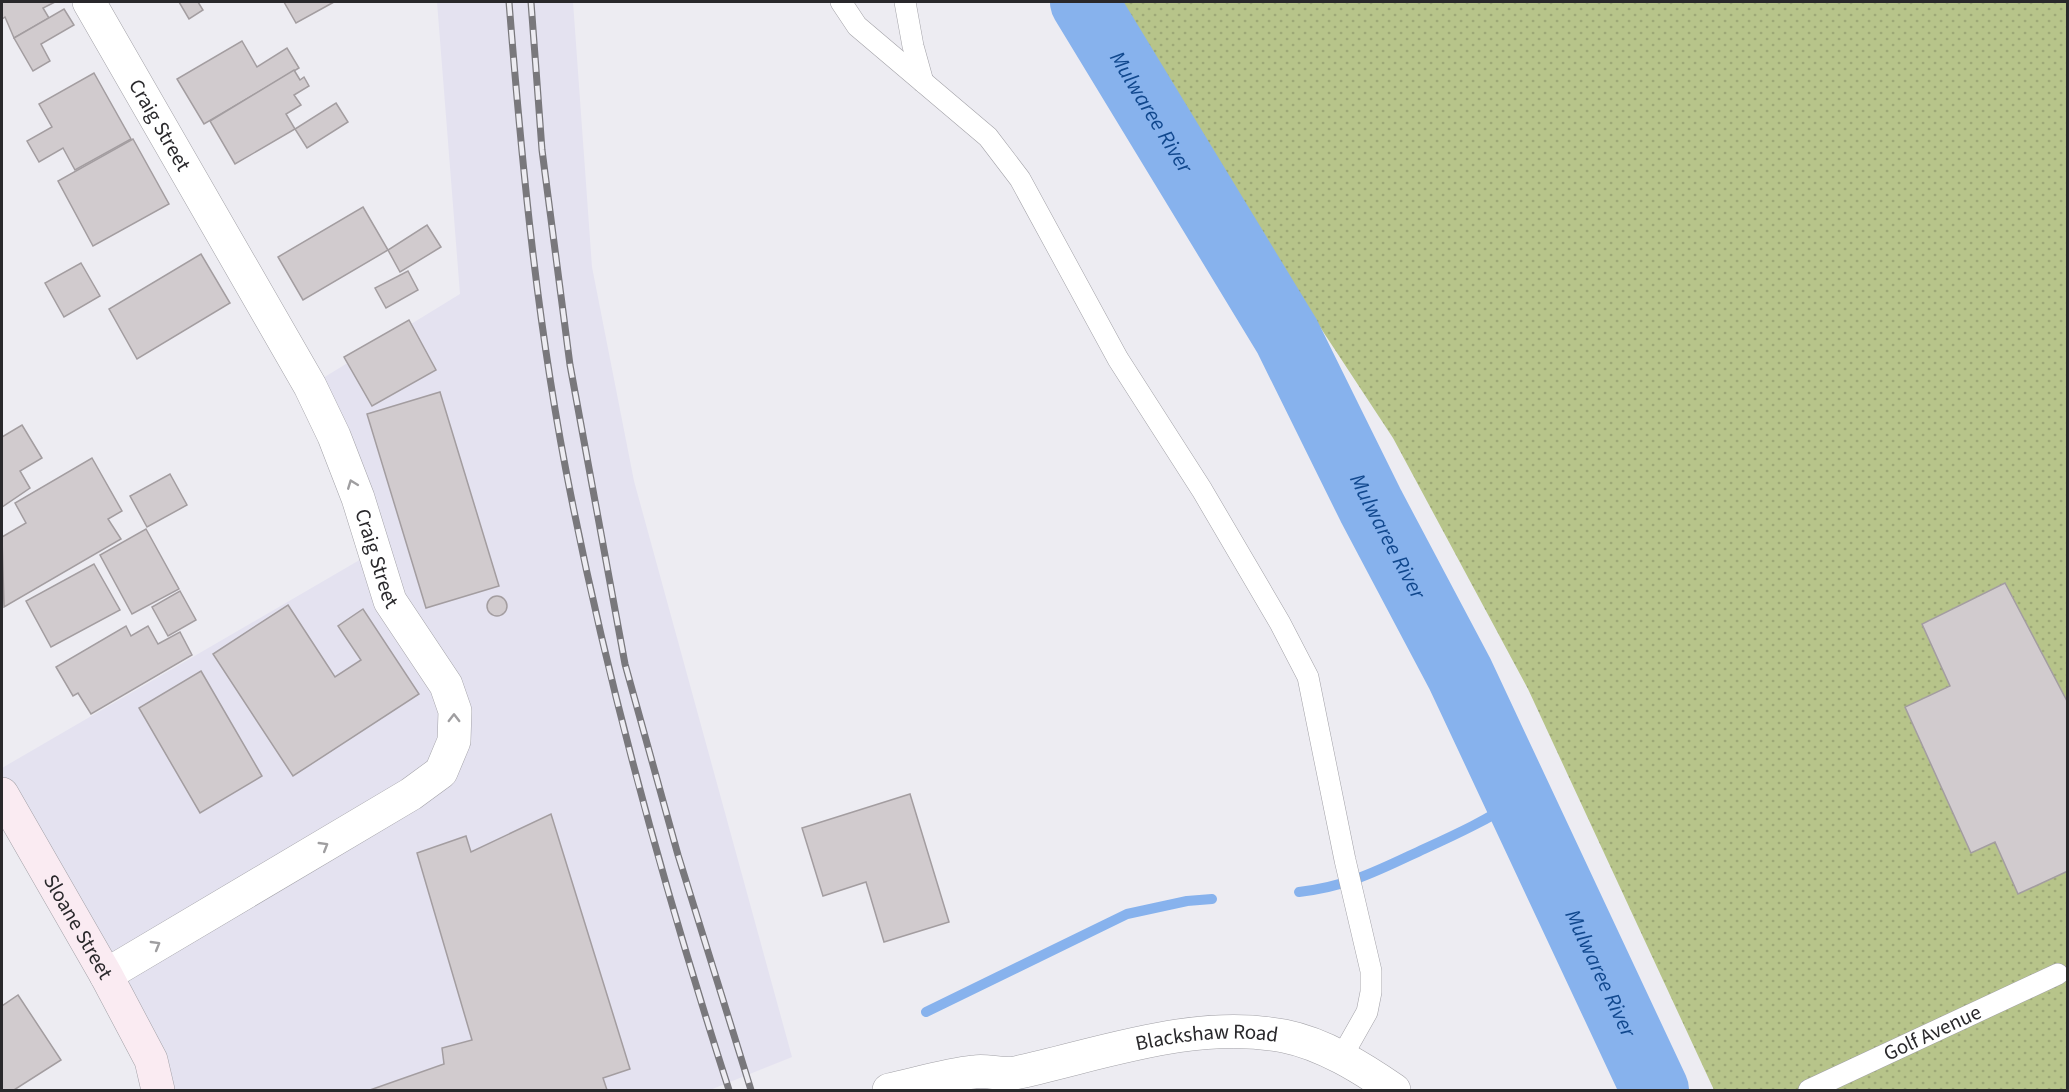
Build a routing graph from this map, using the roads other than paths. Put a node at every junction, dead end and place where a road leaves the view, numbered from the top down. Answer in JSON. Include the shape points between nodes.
{"nodes":[{"id":1,"x":89,"y":2,"type":"edge"},
{"id":2,"x":842,"y":2,"type":"edge"},
{"id":3,"x":905,"y":2,"type":"edge"},
{"id":4,"x":923,"y":82,"type":"junction"},
{"id":5,"x":2,"y":794,"type":"edge"},
{"id":6,"x":2058,"y":974,"type":"dead end"},
{"id":7,"x":106,"y":975,"type":"junction"},
{"id":8,"x":1341,"y":1058,"type":"junction"},
{"id":9,"x":1011,"y":1073,"type":"junction"},
{"id":10,"x":154,"y":1075,"type":"edge"},
{"id":11,"x":178,"y":1090,"type":"edge"},
{"id":12,"x":889,"y":1090,"type":"edge"},
{"id":13,"x":982,"y":1090,"type":"edge"},
{"id":14,"x":1394,"y":1090,"type":"edge"},
{"id":15,"x":1809,"y":1090,"type":"edge"}],
"edges":[{"from":7,"to":1,"type":"street","name":"Craig Street","one_way":true,"via":[[434,777],[441,771],[453,741],[456,711],[446,685],[390,601],[358,498],[310,386]]},
{"from":2,"to":4,"type":"lane","via":[[857,26]]},
{"from":3,"to":4,"type":"lane"},
{"from":4,"to":8,"type":"lane","via":[[988,137],[1020,179],[1118,359],[1202,490],[1308,677],[1371,971],[1367,1012]]},
{"from":5,"to":7,"type":"street","name":"Sloane Street"},
{"from":6,"to":15,"type":"lane","name":"Golf Avenue"},
{"from":7,"to":10,"type":"street","name":"Sloane Street"},
{"from":8,"to":9,"type":"street","name":"Blackshaw Road","via":[[1286,1036],[1206,1033],[1158,1039]]},
{"from":8,"to":14,"type":"street","name":"Blackshaw Road"},
{"from":9,"to":12,"type":"street","name":"Blackshaw Road","via":[[974,1072]]},
{"from":9,"to":13,"type":"street","name":"Blackshaw Road"},
{"from":10,"to":11,"type":"street","name":"Sloane Street"}]}
